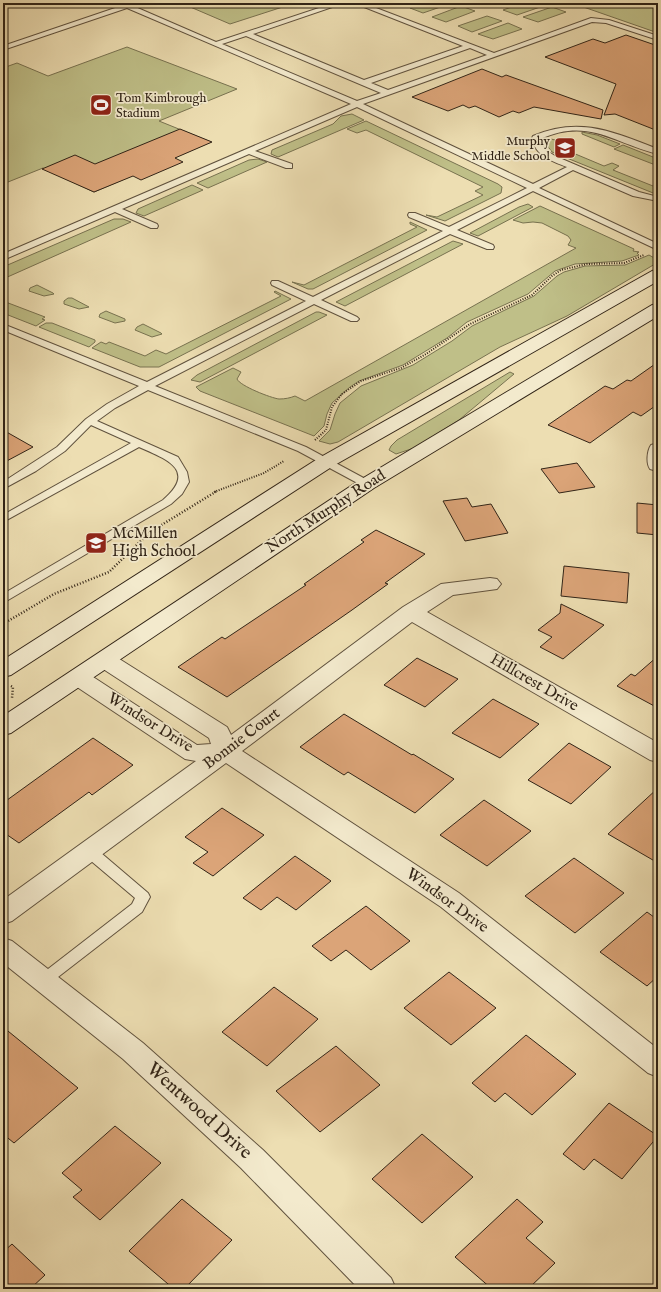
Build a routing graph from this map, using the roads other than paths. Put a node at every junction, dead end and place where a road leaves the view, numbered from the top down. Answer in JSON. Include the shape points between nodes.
{"nodes":[{"id":1,"x":136,"y":3,"type":"edge"},
{"id":2,"x":341,"y":3,"type":"edge"},
{"id":3,"x":356,"y":3,"type":"edge"},
{"id":4,"x":124,"y":4,"type":"edge"},
{"id":5,"x":246,"y":34,"type":"junction"},
{"id":6,"x":658,"y":38,"type":"edge"},
{"id":7,"x":216,"y":44,"type":"junction"},
{"id":8,"x":469,"y":46,"type":"junction"},
{"id":9,"x":3,"y":48,"type":"edge"},
{"id":10,"x":494,"y":56,"type":"junction"},
{"id":11,"x":364,"y":83,"type":"junction"},
{"id":12,"x":388,"y":93,"type":"junction"},
{"id":13,"x":357,"y":104,"type":"junction"},
{"id":14,"x":249,"y":151,"type":"junction"},
{"id":15,"x":658,"y":152,"type":"edge"},
{"id":16,"x":288,"y":166,"type":"dead end"},
{"id":17,"x":573,"y":167,"type":"junction"},
{"id":18,"x":534,"y":187,"type":"junction"},
{"id":19,"x":658,"y":199,"type":"edge"},
{"id":20,"x":114,"y":208,"type":"junction"},
{"id":21,"x":412,"y":215,"type":"dead end"},
{"id":22,"x":154,"y":226,"type":"dead end"},
{"id":23,"x":450,"y":230,"type":"junction"},
{"id":24,"x":490,"y":247,"type":"dead end"},
{"id":25,"x":658,"y":247,"type":"edge"},
{"id":26,"x":3,"y":257,"type":"edge"},
{"id":27,"x":658,"y":274,"type":"edge"},
{"id":28,"x":275,"y":283,"type":"dead end"},
{"id":29,"x":313,"y":301,"type":"junction"},
{"id":30,"x":658,"y":309,"type":"edge"},
{"id":31,"x":354,"y":319,"type":"dead end"},
{"id":32,"x":3,"y":327,"type":"edge"},
{"id":33,"x":147,"y":386,"type":"junction"},
{"id":34,"x":90,"y":421,"type":"junction"},
{"id":35,"x":139,"y":443,"type":"junction"},
{"id":36,"x":326,"y":462,"type":"junction"},
{"id":37,"x":367,"y":484,"type":"junction"},
{"id":38,"x":3,"y":486,"type":"edge"},
{"id":39,"x":3,"y":519,"type":"edge"},
{"id":40,"x":490,"y":584,"type":"dead end"},
{"id":41,"x":3,"y":599,"type":"edge"},
{"id":42,"x":411,"y":612,"type":"junction"},
{"id":43,"x":105,"y":660,"type":"junction"},
{"id":44,"x":6,"y":678,"type":"edge"},
{"id":45,"x":78,"y":678,"type":"junction"},
{"id":46,"x":3,"y":727,"type":"edge"},
{"id":47,"x":226,"y":751,"type":"junction"},
{"id":48,"x":658,"y":754,"type":"edge"},
{"id":49,"x":89,"y":851,"type":"junction"},
{"id":50,"x":3,"y":914,"type":"edge"},
{"id":51,"x":3,"y":948,"type":"edge"},
{"id":52,"x":44,"y":980,"type":"junction"},
{"id":53,"x":658,"y":1065,"type":"edge"},
{"id":54,"x":380,"y":1289,"type":"edge"}],
"edges":[{"from":1,"to":4,"type":"lane"},
{"from":2,"to":5,"type":"lane"},
{"from":3,"to":8,"type":"lane"},
{"from":4,"to":7,"type":"lane"},
{"from":4,"to":9,"type":"lane"},
{"from":5,"to":7,"type":"lane"},
{"from":5,"to":11,"type":"lane"},
{"from":6,"to":10,"type":"lane","via":[[607,20],[597,19]]},
{"from":7,"to":13,"type":"lane"},
{"from":8,"to":10,"type":"lane"},
{"from":8,"to":11,"type":"lane"},
{"from":10,"to":12,"type":"lane"},
{"from":11,"to":12,"type":"lane"},
{"from":12,"to":13,"type":"lane"},
{"from":13,"to":14,"type":"lane"},
{"from":13,"to":18,"type":"lane"},
{"from":14,"to":16,"type":"lane"},
{"from":14,"to":20,"type":"lane"},
{"from":15,"to":17,"type":"lane","via":[[605,131],[587,128],[557,129],[536,138],[536,145],[541,152]]},
{"from":17,"to":18,"type":"lane"},
{"from":17,"to":19,"type":"lane","via":[[636,194]]},
{"from":18,"to":23,"type":"lane"},
{"from":18,"to":25,"type":"lane"},
{"from":20,"to":22,"type":"lane"},
{"from":20,"to":26,"type":"lane"},
{"from":21,"to":23,"type":"lane"},
{"from":23,"to":24,"type":"lane"},
{"from":23,"to":29,"type":"lane"},
{"from":27,"to":36,"type":"street"},
{"from":28,"to":29,"type":"lane"},
{"from":29,"to":31,"type":"lane"},
{"from":29,"to":33,"type":"lane"},
{"from":30,"to":37,"type":"street","name":"North Murphy Road"},
{"from":32,"to":33,"type":"lane"},
{"from":33,"to":34,"type":"lane"},
{"from":33,"to":36,"type":"lane","via":[[302,449]]},
{"from":34,"to":35,"type":"lane"},
{"from":34,"to":38,"type":"lane","via":[[61,449]]},
{"from":35,"to":39,"type":"lane"},
{"from":35,"to":41,"type":"lane","via":[[174,459],[181,467],[185,476],[174,496]]},
{"from":36,"to":37,"type":"lane"},
{"from":36,"to":44,"type":"street"},
{"from":37,"to":43,"type":"street","name":"North Murphy Road"},
{"from":40,"to":42,"type":"street","name":"Bonnie Court","via":[[448,589]]},
{"from":42,"to":47,"type":"street","name":"Bonnie Court"},
{"from":42,"to":48,"type":"street","name":"Hillcrest Drive"},
{"from":43,"to":45,"type":"street","name":"North Murphy Road"},
{"from":43,"to":47,"type":"street","name":"Windsor Drive","via":[[219,733]]},
{"from":45,"to":46,"type":"street","name":"North Murphy Road"},
{"from":45,"to":47,"type":"street","name":"Windsor Drive","via":[[193,753]]},
{"from":47,"to":49,"type":"street","name":"Bonnie Court"},
{"from":47,"to":53,"type":"street","name":"Windsor Drive","via":[[450,900]]},
{"from":49,"to":50,"type":"street","name":"Bonnie Court"},
{"from":49,"to":52,"type":"lane","via":[[143,897],[137,908]]},
{"from":51,"to":52,"type":"street","name":"Wentwood Drive"},
{"from":52,"to":54,"type":"street","name":"Wentwood Drive","via":[[133,1051],[252,1159]]}]}
